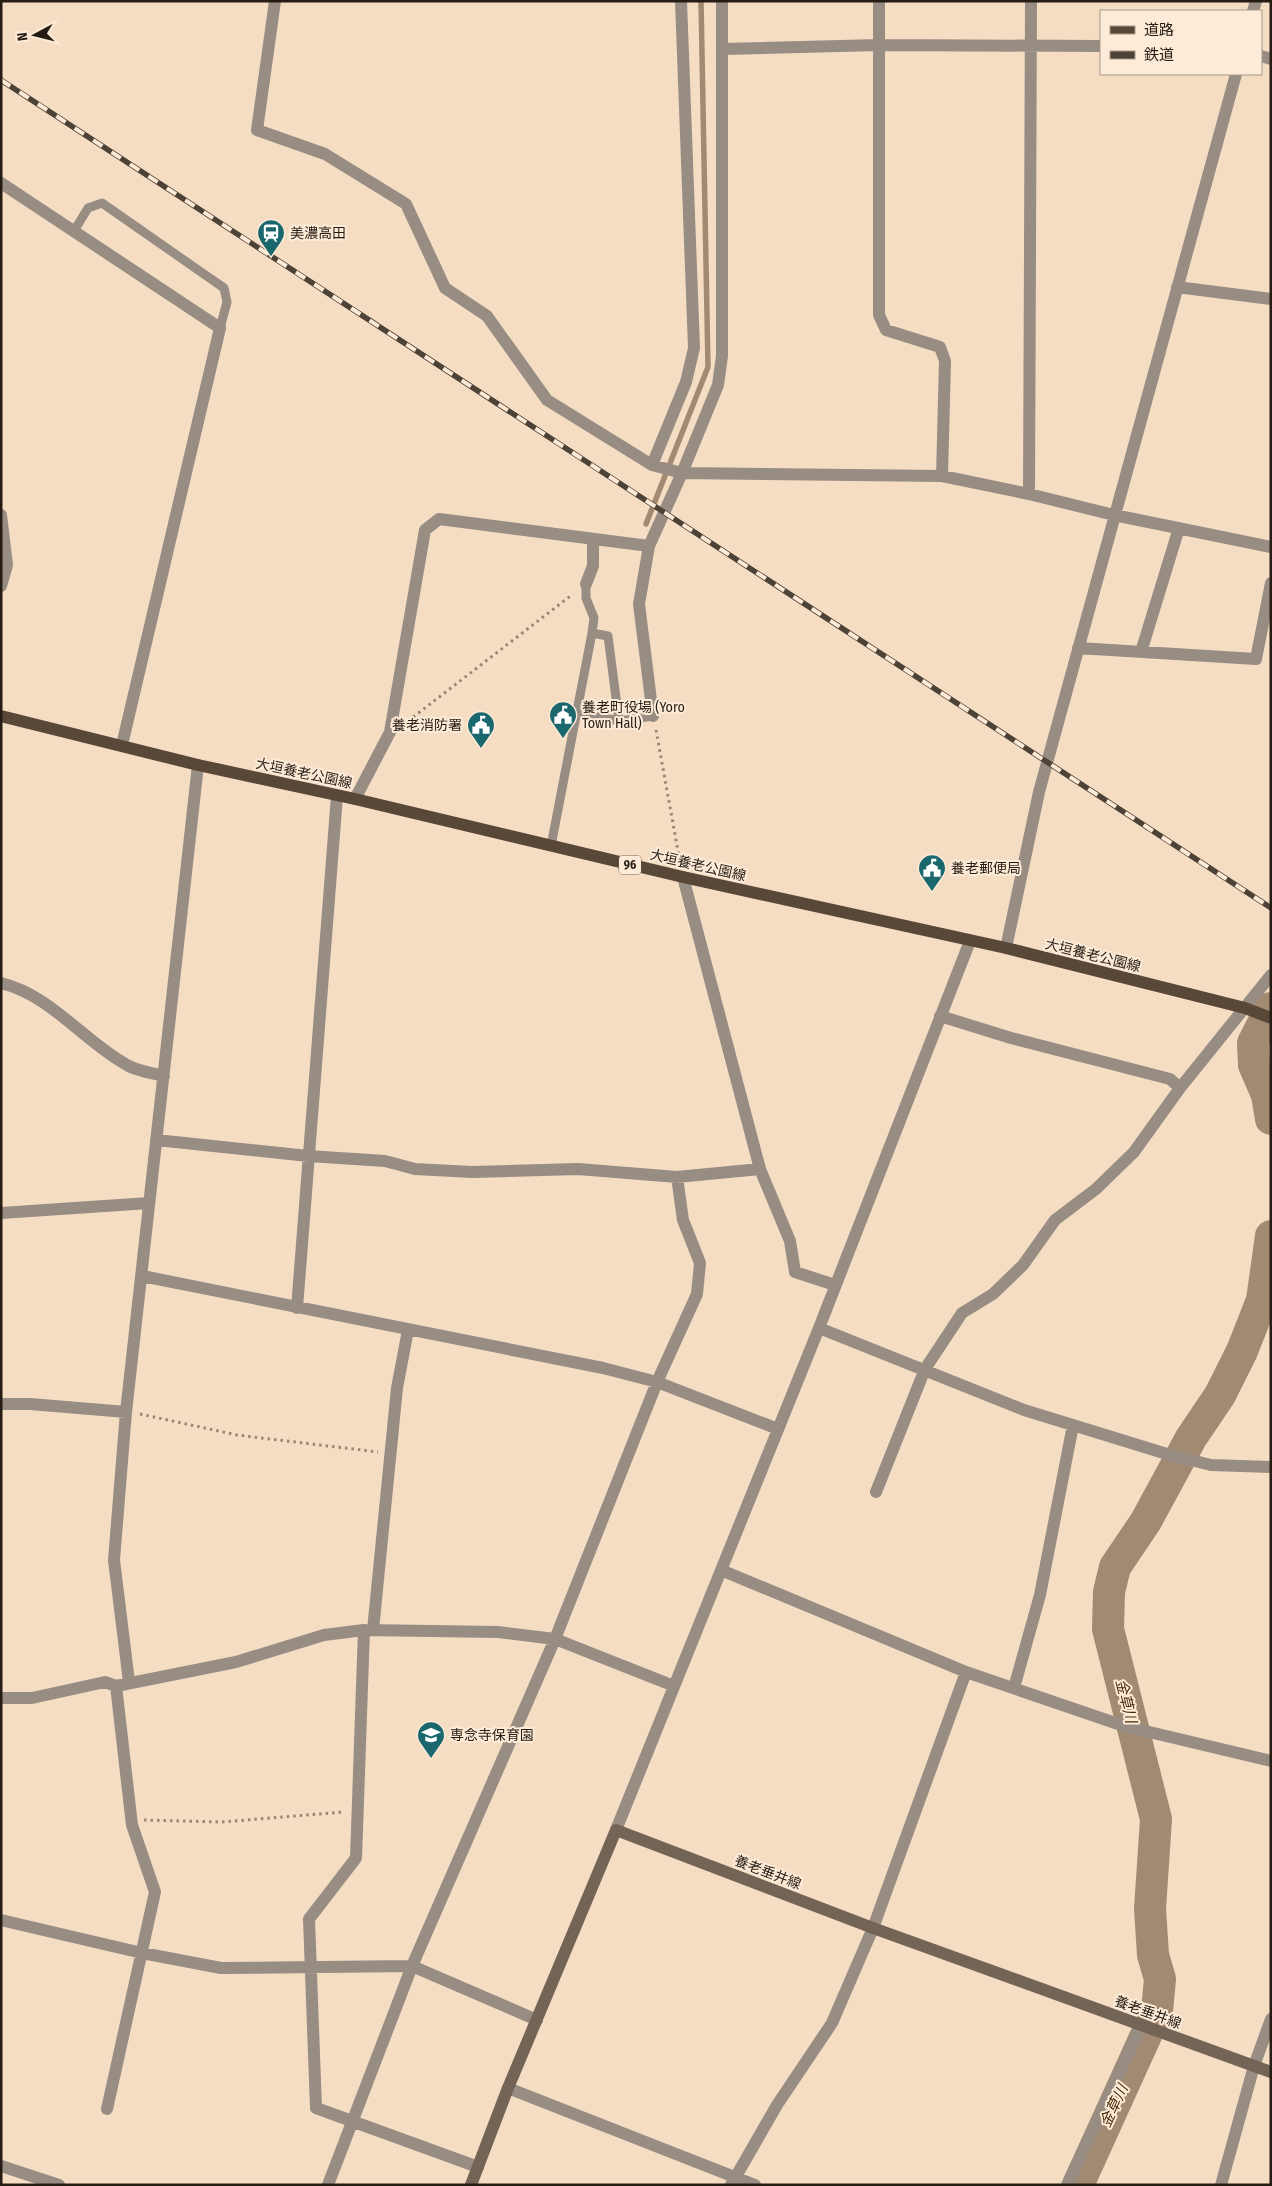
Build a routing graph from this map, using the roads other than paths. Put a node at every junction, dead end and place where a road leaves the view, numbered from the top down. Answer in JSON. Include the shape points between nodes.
{"nodes":[{"id":1,"x":275,"y":1,"type":"edge"},
{"id":2,"x":681,"y":1,"type":"edge"},
{"id":3,"x":722,"y":1,"type":"edge"},
{"id":4,"x":879,"y":1,"type":"edge"},
{"id":5,"x":1031,"y":1,"type":"edge"},
{"id":6,"x":880,"y":45,"type":"junction"},
{"id":7,"x":1031,"y":45,"type":"junction"},
{"id":8,"x":1100,"y":46,"type":"edge"},
{"id":9,"x":722,"y":49,"type":"junction"},
{"id":10,"x":1236,"y":75,"type":"edge"},
{"id":11,"x":1,"y":183,"type":"edge"},
{"id":12,"x":74,"y":231,"type":"junction"},
{"id":13,"x":1176,"y":287,"type":"junction"},
{"id":14,"x":1271,"y":299,"type":"edge"},
{"id":15,"x":220,"y":328,"type":"junction"},
{"id":16,"x":652,"y":465,"type":"junction"},
{"id":17,"x":682,"y":474,"type":"junction"},
{"id":18,"x":942,"y":476,"type":"junction"},
{"id":19,"x":1029,"y":494,"type":"junction"},
{"id":20,"x":1,"y":515,"type":"edge"},
{"id":21,"x":1114,"y":515,"type":"junction"},
{"id":22,"x":1179,"y":528,"type":"junction"},
{"id":23,"x":593,"y":539,"type":"junction"},
{"id":24,"x":649,"y":546,"type":"junction"},
{"id":25,"x":1271,"y":547,"type":"edge"},
{"id":26,"x":1271,"y":582,"type":"edge"},
{"id":27,"x":586,"y":584,"type":"joint"},
{"id":28,"x":1,"y":586,"type":"edge"},
{"id":29,"x":592,"y":633,"type":"junction"},
{"id":30,"x":1078,"y":648,"type":"junction"},
{"id":31,"x":1141,"y":652,"type":"junction"},
{"id":32,"x":576,"y":713,"type":"junction"},
{"id":33,"x":1,"y":716,"type":"edge"},
{"id":34,"x":653,"y":716,"type":"joint"},
{"id":35,"x":620,"y":721,"type":"junction"},
{"id":36,"x":122,"y":745,"type":"junction"},
{"id":37,"x":198,"y":765,"type":"junction"},
{"id":38,"x":337,"y":796,"type":"junction"},
{"id":39,"x":355,"y":799,"type":"junction"},
{"id":40,"x":551,"y":846,"type":"junction"},
{"id":41,"x":683,"y":877,"type":"junction"},
{"id":42,"x":970,"y":941,"type":"junction"},
{"id":43,"x":1006,"y":948,"type":"junction"},
{"id":44,"x":1271,"y":975,"type":"edge"},
{"id":45,"x":1,"y":984,"type":"edge"},
{"id":46,"x":1245,"y":1008,"type":"junction"},
{"id":47,"x":1265,"y":1015,"type":"edge"},
{"id":48,"x":940,"y":1016,"type":"junction"},
{"id":49,"x":164,"y":1076,"type":"junction"},
{"id":50,"x":1180,"y":1088,"type":"junction"},
{"id":51,"x":156,"y":1140,"type":"junction"},
{"id":52,"x":308,"y":1156,"type":"junction"},
{"id":53,"x":760,"y":1169,"type":"junction"},
{"id":54,"x":677,"y":1177,"type":"junction"},
{"id":55,"x":149,"y":1203,"type":"junction"},
{"id":56,"x":1,"y":1213,"type":"edge"},
{"id":57,"x":142,"y":1276,"type":"junction"},
{"id":58,"x":835,"y":1285,"type":"junction"},
{"id":59,"x":297,"y":1308,"type":"junction"},
{"id":60,"x":819,"y":1328,"type":"junction"},
{"id":61,"x":408,"y":1330,"type":"junction"},
{"id":62,"x":925,"y":1369,"type":"junction"},
{"id":63,"x":658,"y":1382,"type":"junction"},
{"id":64,"x":1,"y":1404,"type":"edge"},
{"id":65,"x":126,"y":1412,"type":"junction"},
{"id":66,"x":1073,"y":1425,"type":"junction"},
{"id":67,"x":778,"y":1429,"type":"junction"},
{"id":68,"x":1271,"y":1467,"type":"edge"},
{"id":69,"x":876,"y":1492,"type":"dead end"},
{"id":70,"x":721,"y":1570,"type":"junction"},
{"id":71,"x":368,"y":1630,"type":"junction"},
{"id":72,"x":555,"y":1639,"type":"junction"},
{"id":73,"x":966,"y":1672,"type":"junction"},
{"id":74,"x":122,"y":1684,"type":"junction"},
{"id":75,"x":674,"y":1686,"type":"junction"},
{"id":76,"x":1014,"y":1688,"type":"junction"},
{"id":77,"x":1,"y":1698,"type":"edge"},
{"id":78,"x":1271,"y":1760,"type":"edge"},
{"id":79,"x":616,"y":1830,"type":"junction"},
{"id":80,"x":1,"y":1920,"type":"edge"},
{"id":81,"x":873,"y":1928,"type":"junction"},
{"id":82,"x":142,"y":1953,"type":"junction"},
{"id":83,"x":311,"y":1966,"type":"junction"},
{"id":84,"x":412,"y":1966,"type":"junction"},
{"id":85,"x":1271,"y":2019,"type":"edge"},
{"id":86,"x":537,"y":2020,"type":"junction"},
{"id":87,"x":1147,"y":2028,"type":"junction"},
{"id":88,"x":1254,"y":2066,"type":"junction"},
{"id":89,"x":1271,"y":2072,"type":"edge"},
{"id":90,"x":508,"y":2088,"type":"junction"},
{"id":91,"x":107,"y":2109,"type":"dead end"},
{"id":92,"x":353,"y":2120,"type":"junction"},
{"id":93,"x":1,"y":2166,"type":"edge"},
{"id":94,"x":478,"y":2167,"type":"junction"},
{"id":95,"x":734,"y":2181,"type":"edge"},
{"id":96,"x":60,"y":2185,"type":"edge"},
{"id":97,"x":328,"y":2185,"type":"edge"},
{"id":98,"x":470,"y":2185,"type":"edge"},
{"id":99,"x":755,"y":2185,"type":"edge"},
{"id":100,"x":1067,"y":2185,"type":"edge"},
{"id":101,"x":1221,"y":2185,"type":"edge"}],
"edges":[{"from":1,"to":16,"type":"street","via":[[257,130],[325,154],[406,204],[446,288],[487,316],[547,400]]},
{"from":2,"to":16,"type":"street","via":[[694,348],[686,382]]},
{"from":3,"to":9,"type":"street"},
{"from":4,"to":6,"type":"street"},
{"from":5,"to":7,"type":"street"},
{"from":6,"to":7,"type":"street"},
{"from":6,"to":9,"type":"street"},
{"from":6,"to":18,"type":"street","via":[[879,315],[886,330],[940,347],[945,361]]},
{"from":7,"to":8,"type":"street"},
{"from":7,"to":19,"type":"street"},
{"from":9,"to":17,"type":"street","via":[[722,356],[718,385]]},
{"from":10,"to":13,"type":"street"},
{"from":11,"to":12,"type":"street"},
{"from":12,"to":15,"type":"street"},
{"from":12,"to":15,"type":"lane","via":[[88,208],[102,203],[224,288],[227,302]]},
{"from":13,"to":14,"type":"street"},
{"from":13,"to":21,"type":"street"},
{"from":15,"to":36,"type":"street"},
{"from":16,"to":17,"type":"street"},
{"from":17,"to":18,"type":"street"},
{"from":17,"to":24,"type":"street"},
{"from":18,"to":19,"type":"street"},
{"from":19,"to":21,"type":"street"},
{"from":20,"to":28,"type":"street","via":[[7,565]]},
{"from":21,"to":22,"type":"street"},
{"from":21,"to":30,"type":"street"},
{"from":22,"to":25,"type":"street"},
{"from":22,"to":31,"type":"street"},
{"from":23,"to":24,"type":"street"},
{"from":23,"to":27,"type":"street","via":[[593,566]]},
{"from":23,"to":39,"type":"street","via":[[439,519],[425,530],[390,732]]},
{"from":24,"to":34,"type":"street","via":[[639,604]]},
{"from":26,"to":31,"type":"street","via":[[1256,659]]},
{"from":27,"to":29,"type":"lane","via":[[586,598],[594,618]]},
{"from":29,"to":32,"type":"lane"},
{"from":29,"to":35,"type":"lane","via":[[608,636]]},
{"from":30,"to":31,"type":"street"},
{"from":30,"to":43,"type":"street","via":[[1038,792]]},
{"from":32,"to":35,"type":"lane"},
{"from":32,"to":40,"type":"lane"},
{"from":33,"to":36,"type":"main road","name":"大垣養老公園線","number":"96"},
{"from":34,"to":35,"type":"lane"},
{"from":36,"to":37,"type":"main road","name":"大垣養老公園線","number":"96"},
{"from":37,"to":38,"type":"main road","name":"大垣養老公園線","number":"96"},
{"from":37,"to":49,"type":"street"},
{"from":38,"to":39,"type":"main road","name":"大垣養老公園線","number":"96"},
{"from":38,"to":52,"type":"street"},
{"from":39,"to":40,"type":"main road","name":"大垣養老公園線","number":"96"},
{"from":40,"to":41,"type":"main road","name":"大垣養老公園線","number":"96"},
{"from":41,"to":42,"type":"main road","name":"大垣養老公園線","number":"96"},
{"from":41,"to":53,"type":"street"},
{"from":42,"to":43,"type":"main road","name":"大垣養老公園線","number":"96"},
{"from":42,"to":48,"type":"street"},
{"from":43,"to":46,"type":"main road","name":"大垣養老公園線","number":"96"},
{"from":44,"to":46,"type":"street"},
{"from":45,"to":49,"type":"street","via":[[45,1002],[91,1042],[128,1066]]},
{"from":46,"to":47,"type":"main road","name":"大垣養老公園線","number":"96"},
{"from":46,"to":50,"type":"street"},
{"from":48,"to":50,"type":"street","via":[[1170,1079]]},
{"from":48,"to":58,"type":"street"},
{"from":49,"to":51,"type":"street"},
{"from":50,"to":62,"type":"street","via":[[1134,1152],[1096,1189],[1055,1220],[1023,1265],[993,1294],[962,1313]]},
{"from":51,"to":52,"type":"street"},
{"from":51,"to":55,"type":"street"},
{"from":52,"to":54,"type":"street","via":[[385,1161],[416,1169],[472,1172],[578,1169]]},
{"from":52,"to":59,"type":"street"},
{"from":53,"to":54,"type":"street"},
{"from":53,"to":58,"type":"street","via":[[790,1241],[795,1272]]},
{"from":54,"to":63,"type":"street","via":[[683,1220],[700,1262],[697,1294]]},
{"from":55,"to":56,"type":"street"},
{"from":55,"to":57,"type":"street"},
{"from":57,"to":59,"type":"street"},
{"from":57,"to":65,"type":"street"},
{"from":58,"to":60,"type":"street"},
{"from":59,"to":61,"type":"street"},
{"from":60,"to":62,"type":"street"},
{"from":60,"to":67,"type":"street"},
{"from":61,"to":63,"type":"street","via":[[603,1368]]},
{"from":61,"to":71,"type":"street","via":[[397,1388]]},
{"from":62,"to":66,"type":"street","via":[[1024,1410]]},
{"from":62,"to":69,"type":"street"},
{"from":63,"to":67,"type":"street"},
{"from":63,"to":72,"type":"street"},
{"from":64,"to":65,"type":"street"},
{"from":65,"to":74,"type":"street","via":[[114,1560]]},
{"from":66,"to":68,"type":"street","via":[[1211,1465]]},
{"from":66,"to":76,"type":"street","via":[[1040,1595]]},
{"from":67,"to":70,"type":"street"},
{"from":70,"to":73,"type":"street"},
{"from":70,"to":75,"type":"street"},
{"from":71,"to":72,"type":"street","via":[[498,1632]]},
{"from":71,"to":74,"type":"street","via":[[324,1635],[236,1662]]},
{"from":71,"to":83,"type":"street","via":[[356,1858],[309,1919]]},
{"from":72,"to":75,"type":"street"},
{"from":72,"to":84,"type":"street"},
{"from":73,"to":76,"type":"street"},
{"from":73,"to":81,"type":"street"},
{"from":74,"to":77,"type":"street","via":[[105,1682],[32,1698]]},
{"from":74,"to":82,"type":"street","via":[[131,1820],[155,1892]]},
{"from":75,"to":79,"type":"street"},
{"from":76,"to":78,"type":"street","via":[[1124,1726]]},
{"from":79,"to":81,"type":"main road","name":"養老垂井線"},
{"from":79,"to":86,"type":"main road"},
{"from":80,"to":82,"type":"street"},
{"from":81,"to":87,"type":"main road","name":"養老垂井線"},
{"from":81,"to":95,"type":"street","via":[[832,2023],[776,2105]]},
{"from":82,"to":83,"type":"street","via":[[221,1968]]},
{"from":82,"to":91,"type":"street"},
{"from":83,"to":84,"type":"street"},
{"from":83,"to":92,"type":"street","via":[[316,2108]]},
{"from":84,"to":86,"type":"street"},
{"from":84,"to":92,"type":"street"},
{"from":85,"to":88,"type":"street"},
{"from":86,"to":90,"type":"main road"},
{"from":87,"to":88,"type":"main road","name":"養老垂井線"},
{"from":87,"to":100,"type":"street"},
{"from":88,"to":89,"type":"main road","name":"養老垂井線"},
{"from":88,"to":101,"type":"street"},
{"from":90,"to":94,"type":"main road"},
{"from":90,"to":95,"type":"street"},
{"from":92,"to":94,"type":"street"},
{"from":92,"to":97,"type":"street"},
{"from":93,"to":96,"type":"street"},
{"from":94,"to":98,"type":"main road"},
{"from":95,"to":99,"type":"street"}]}
